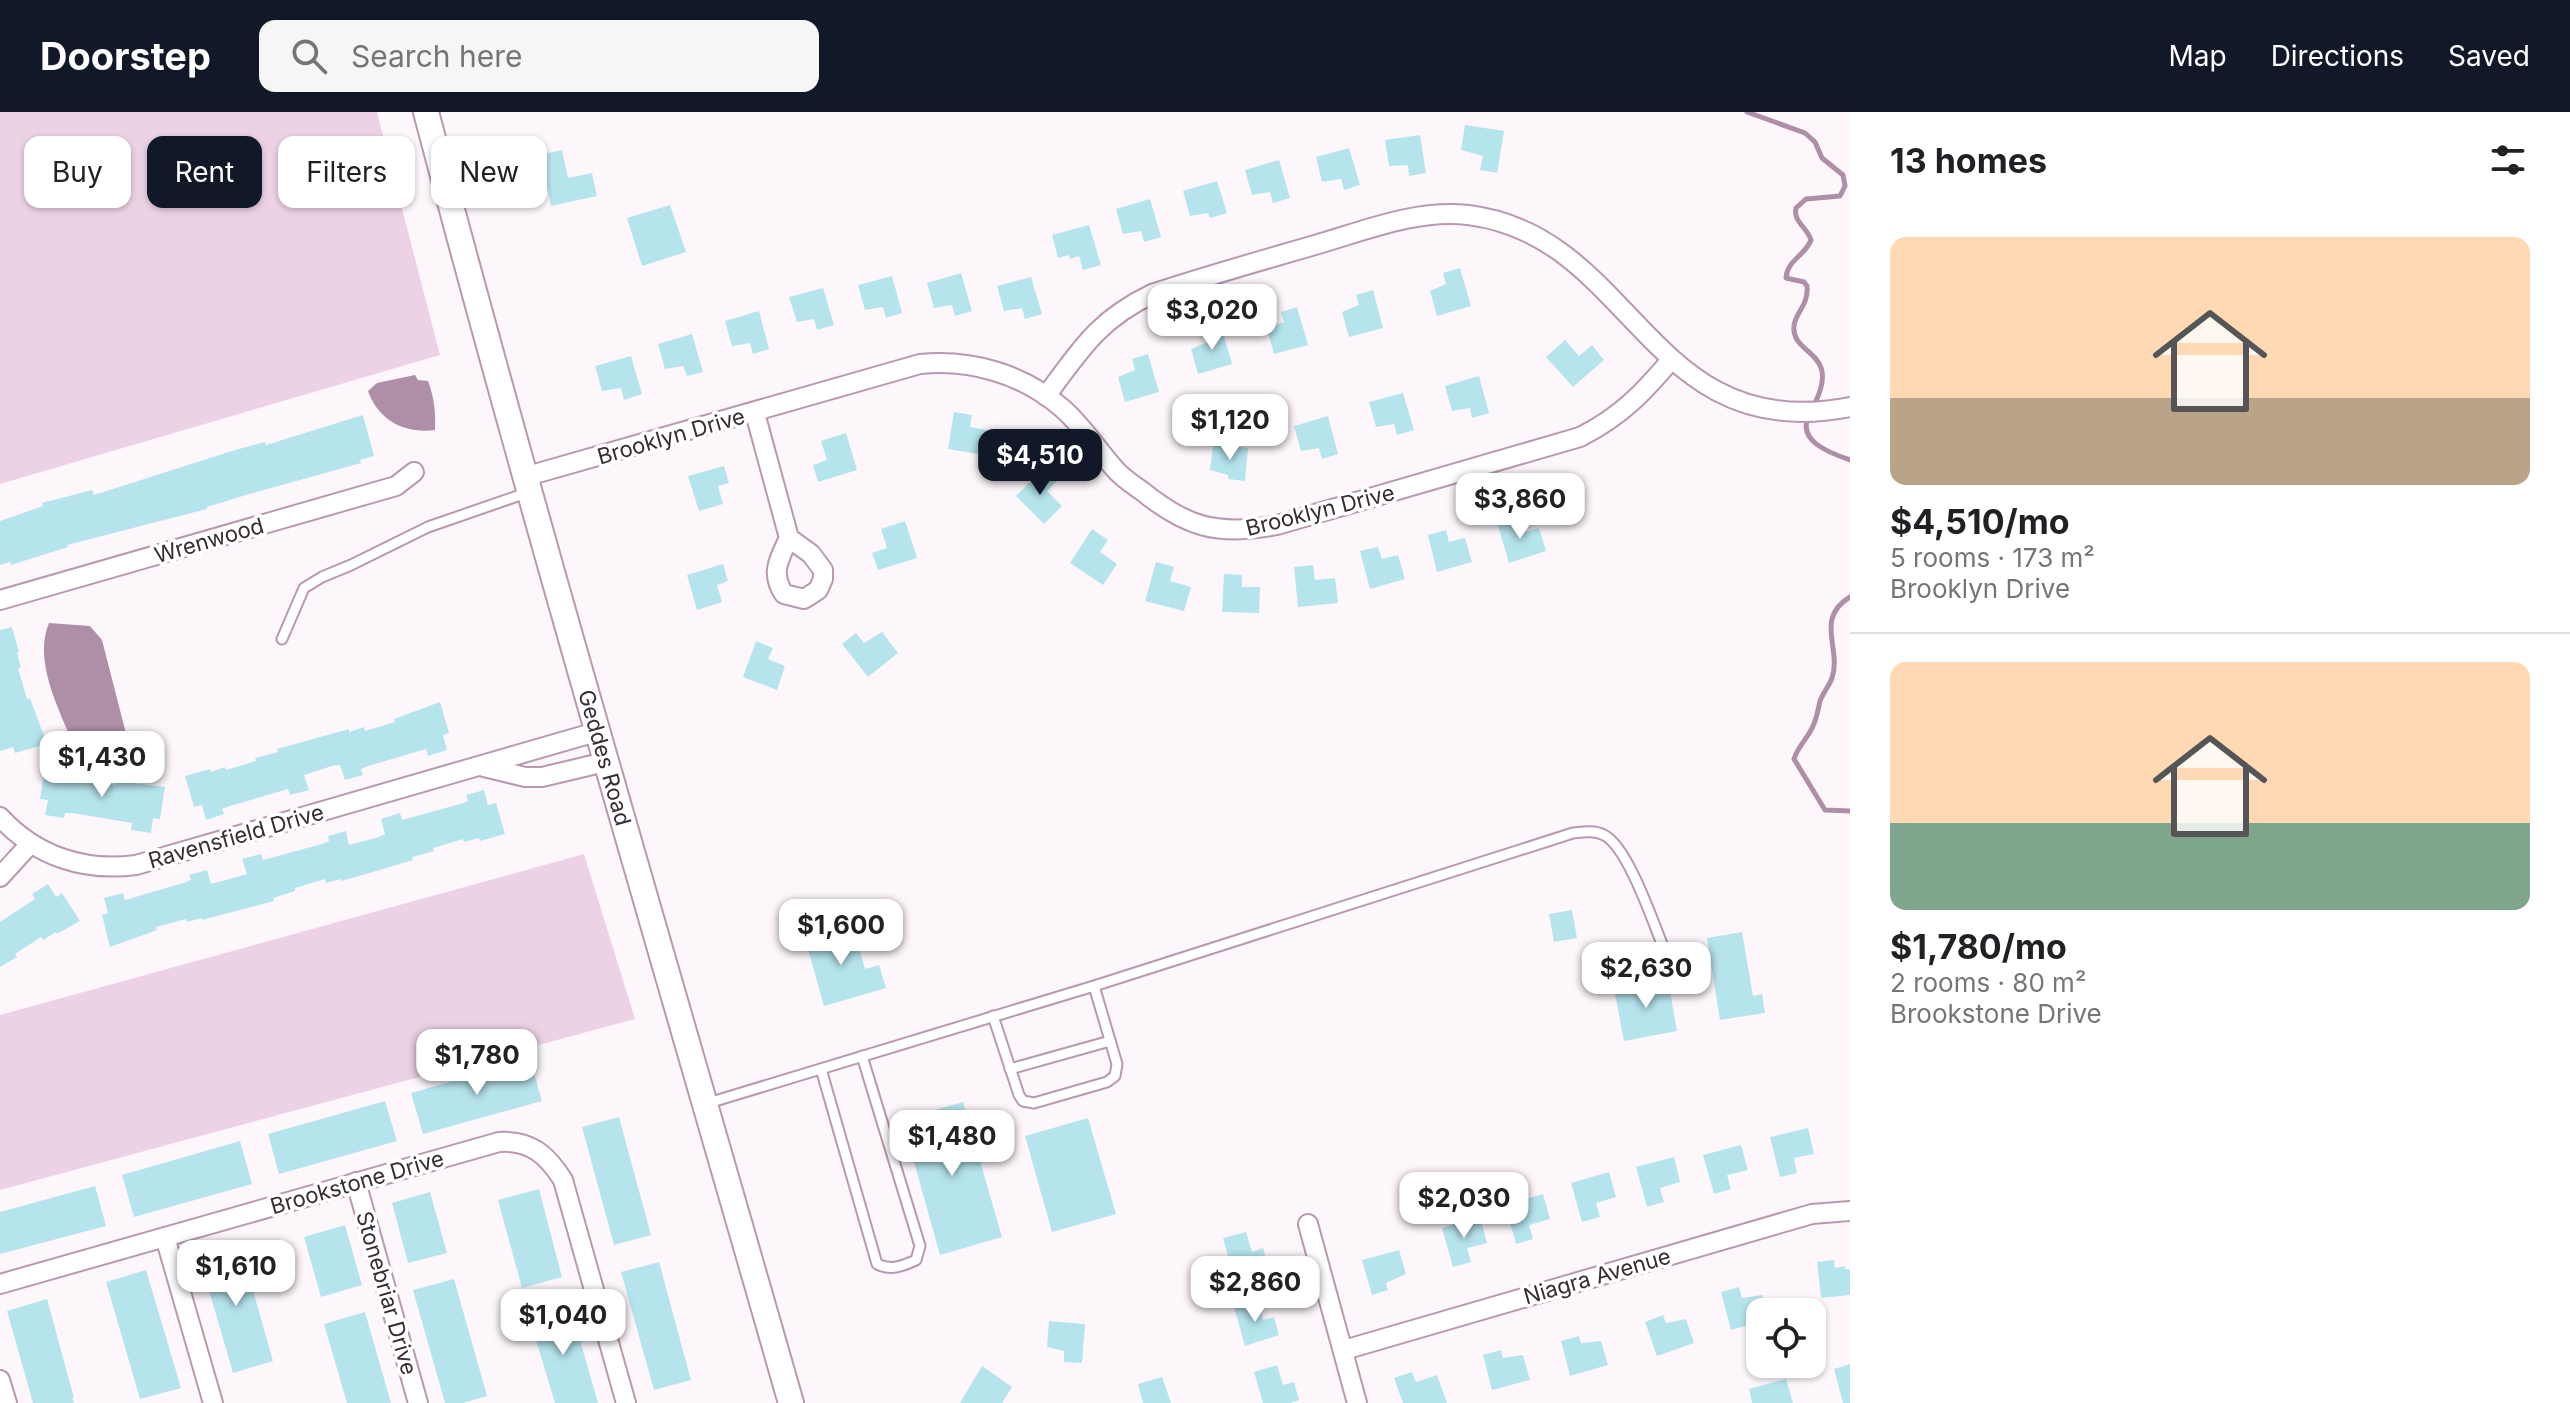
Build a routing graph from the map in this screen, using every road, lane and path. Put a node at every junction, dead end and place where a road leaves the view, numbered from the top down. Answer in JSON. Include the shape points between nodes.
{"nodes":[{"id":1,"x":426,"y":112,"type":"edge"},
{"id":2,"x":1671,"y":360,"type":"junction"},
{"id":3,"x":1046,"y":396,"type":"junction"},
{"id":4,"x":1846,"y":408,"type":"edge"},
{"id":5,"x":755,"y":413,"type":"junction"},
{"id":6,"x":414,"y":472,"type":"dead end"},
{"id":7,"x":527,"y":484,"type":"junction"},
{"id":8,"x":789,"y":538,"type":"dead end"},
{"id":9,"x":0,"y":600,"type":"edge"},
{"id":10,"x":282,"y":639,"type":"dead end"},
{"id":11,"x":596,"y":732,"type":"junction"},
{"id":12,"x":605,"y":762,"type":"junction"},
{"id":13,"x":481,"y":766,"type":"junction"},
{"id":14,"x":0,"y":817,"type":"edge"},
{"id":15,"x":30,"y":844,"type":"junction"},
{"id":16,"x":0,"y":877,"type":"edge"},
{"id":17,"x":1662,"y":944,"type":"dead end"},
{"id":18,"x":1094,"y":986,"type":"junction"},
{"id":19,"x":993,"y":1016,"type":"junction"},
{"id":20,"x":1110,"y":1041,"type":"junction"},
{"id":21,"x":862,"y":1056,"type":"junction"},
{"id":22,"x":821,"y":1069,"type":"junction"},
{"id":23,"x":1010,"y":1069,"type":"junction"},
{"id":24,"x":705,"y":1104,"type":"junction"},
{"id":25,"x":356,"y":1182,"type":"junction"},
{"id":26,"x":1850,"y":1211,"type":"edge"},
{"id":27,"x":1308,"y":1224,"type":"dead end"},
{"id":28,"x":165,"y":1237,"type":"junction"},
{"id":29,"x":0,"y":1284,"type":"edge"},
{"id":30,"x":1344,"y":1350,"type":"junction"},
{"id":31,"x":0,"y":1380,"type":"edge"},
{"id":32,"x":7,"y":1403,"type":"edge"},
{"id":33,"x":213,"y":1403,"type":"edge"},
{"id":34,"x":418,"y":1403,"type":"edge"},
{"id":35,"x":626,"y":1403,"type":"edge"},
{"id":36,"x":791,"y":1403,"type":"edge"},
{"id":37,"x":1357,"y":1403,"type":"edge"}],
"edges":[{"from":1,"to":7,"type":"main road","name":"Geddes Road"},
{"from":2,"to":3,"type":"street","name":"Brooklyn Drive","via":[[1634,402],[1580,437],[1277,525],[1231,532],[1202,527],[1160,506],[1115,470],[1079,425]]},
{"from":2,"to":3,"type":"street","via":[[1565,253],[1539,236],[1496,220],[1447,214],[1399,221],[1152,294],[1100,327]]},
{"from":2,"to":4,"type":"street","via":[[1730,399],[1771,411]]},
{"from":3,"to":5,"type":"street","name":"Brooklyn Drive","via":[[990,369],[945,362],[920,364]]},
{"from":5,"to":7,"type":"street","name":"Brooklyn Drive"},
{"from":5,"to":8,"type":"street"},
{"from":6,"to":9,"type":"street","name":"Wrenwood","via":[[396,486]]},
{"from":7,"to":10,"type":"lane","via":[[304,588]]},
{"from":7,"to":11,"type":"main road","name":"Geddes Road"},
{"from":11,"to":12,"type":"main road","name":"Geddes Road"},
{"from":11,"to":13,"type":"street","name":"Ravensfield Drive"},
{"from":12,"to":13,"type":"street","via":[[542,777]]},
{"from":12,"to":24,"type":"main road","name":"Geddes Road"},
{"from":13,"to":15,"type":"street","name":"Ravensfield Drive","via":[[136,865],[81,865]]},
{"from":14,"to":15,"type":"street","name":"Ravensfield Drive"},
{"from":15,"to":16,"type":"street"},
{"from":17,"to":18,"type":"lane","via":[[1619,847],[1590,831]]},
{"from":18,"to":19,"type":"lane"},
{"from":18,"to":20,"type":"lane"},
{"from":19,"to":21,"type":"lane"},
{"from":19,"to":23,"type":"lane"},
{"from":20,"to":23,"type":"lane"},
{"from":20,"to":23,"type":"lane","via":[[1115,1076],[1034,1103],[1023,1101]]},
{"from":21,"to":22,"type":"lane"},
{"from":21,"to":22,"type":"lane","via":[[920,1246],[916,1260],[903,1266],[877,1264]]},
{"from":22,"to":24,"type":"lane"},
{"from":24,"to":36,"type":"main road","name":"Geddes Road"},
{"from":25,"to":28,"type":"street","name":"Brookstone Drive"},
{"from":25,"to":34,"type":"street","name":"Stonebriar Drive"},
{"from":25,"to":35,"type":"street","name":"Brookstone Drive","via":[[510,1141],[538,1149],[563,1180]]},
{"from":26,"to":30,"type":"street","name":"Niagra Avenue","via":[[1812,1214]]},
{"from":27,"to":30,"type":"street"},
{"from":28,"to":29,"type":"street","name":"Brookstone Drive"},
{"from":28,"to":33,"type":"street"},
{"from":30,"to":37,"type":"street"},
{"from":31,"to":32,"type":"street"}]}
